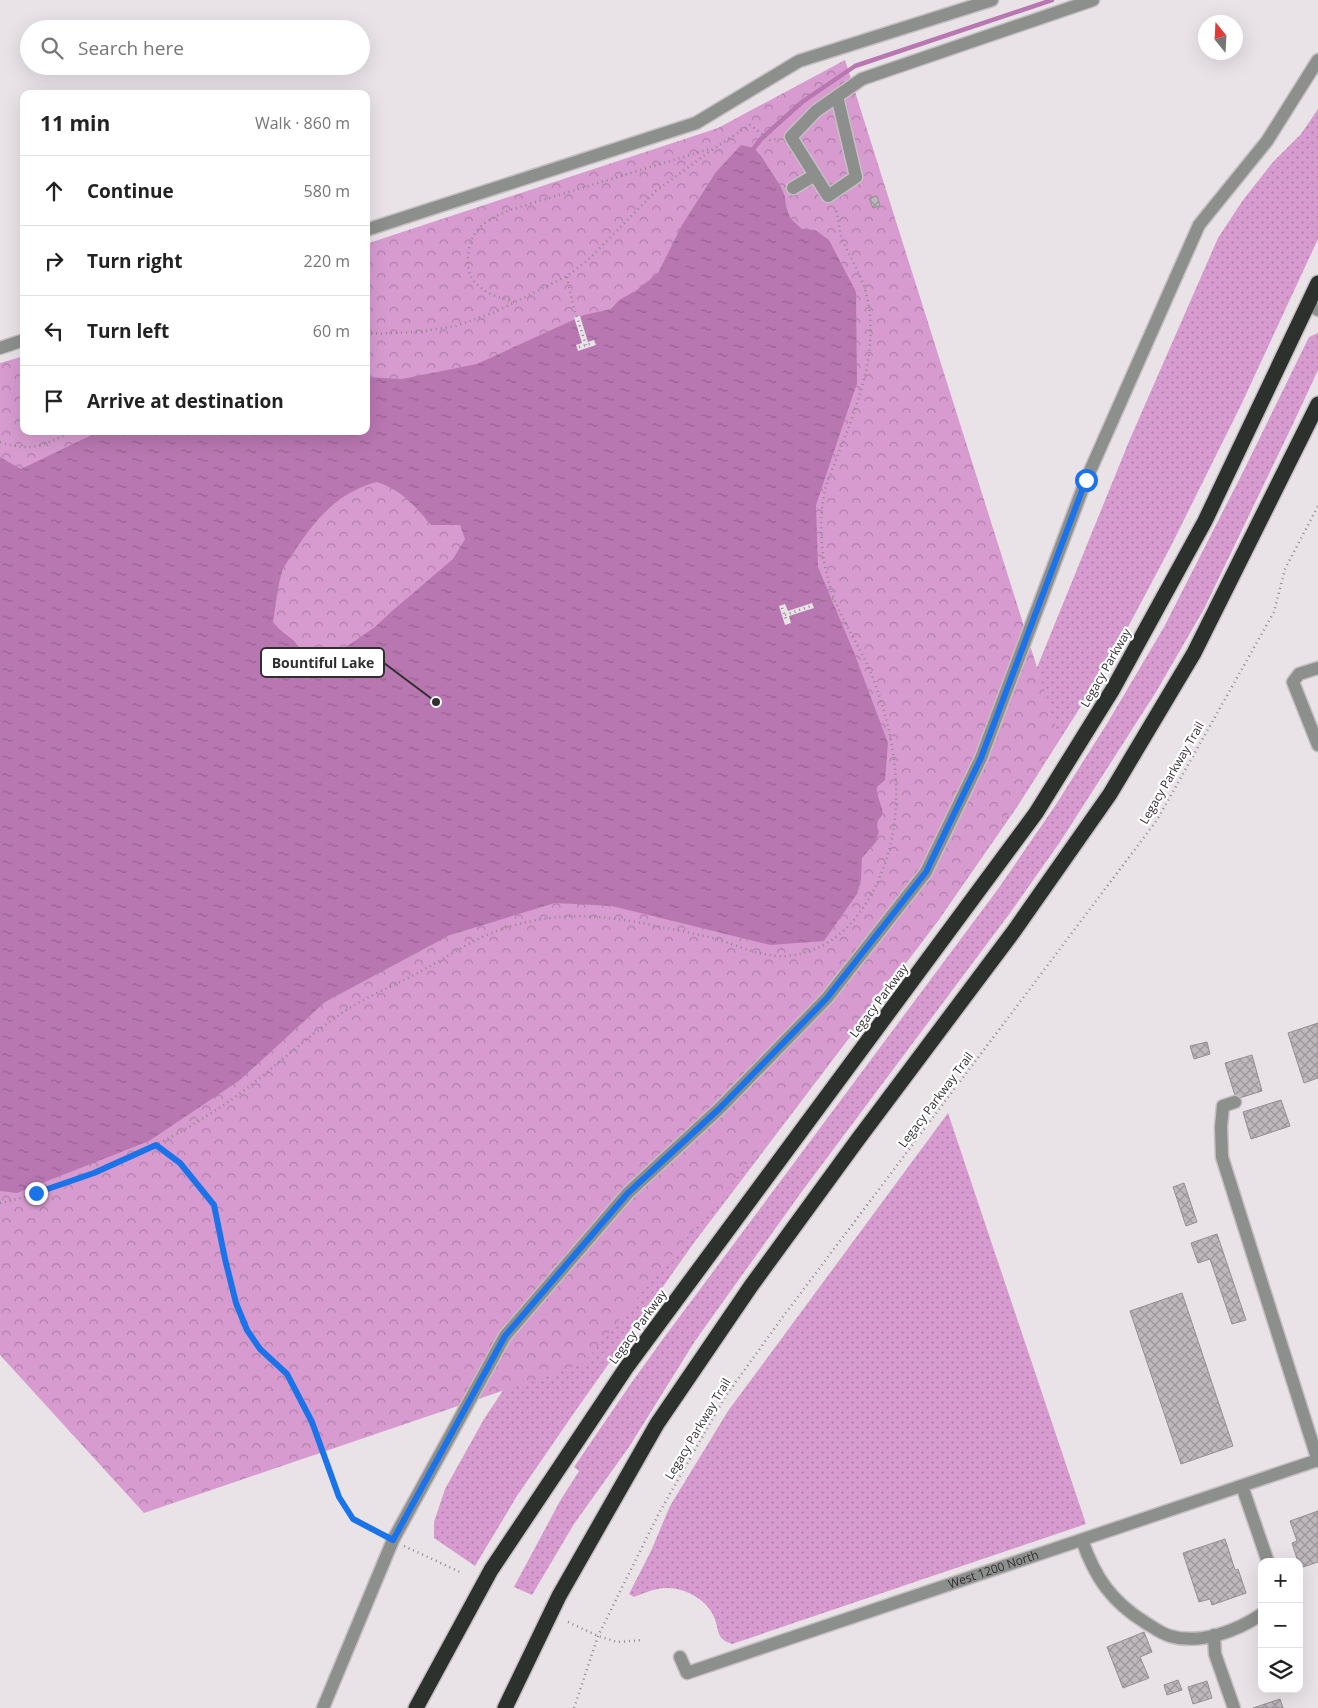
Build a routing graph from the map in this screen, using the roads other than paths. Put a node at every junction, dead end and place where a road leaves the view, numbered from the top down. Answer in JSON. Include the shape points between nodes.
{"nodes":[{"id":1,"x":992,"y":0,"type":"edge"},
{"id":2,"x":1093,"y":0,"type":"edge"},
{"id":3,"x":1318,"y":60,"type":"edge"},
{"id":4,"x":838,"y":96,"type":"junction"},
{"id":5,"x":815,"y":175,"type":"junction"},
{"id":6,"x":793,"y":188,"type":"dead end"},
{"id":7,"x":370,"y":229,"type":"edge"},
{"id":8,"x":1318,"y":283,"type":"edge"},
{"id":9,"x":1313,"y":307,"type":"edge"},
{"id":10,"x":20,"y":341,"type":"edge"},
{"id":11,"x":0,"y":348,"type":"edge"},
{"id":12,"x":1318,"y":404,"type":"edge"},
{"id":13,"x":1318,"y":668,"type":"edge"},
{"id":14,"x":1318,"y":745,"type":"edge"},
{"id":15,"x":1235,"y":1102,"type":"dead end"},
{"id":16,"x":1318,"y":1461,"type":"edge"},
{"id":17,"x":1242,"y":1486,"type":"junction"},
{"id":18,"x":1082,"y":1540,"type":"junction"},
{"id":19,"x":1267,"y":1558,"type":"edge"},
{"id":20,"x":1258,"y":1616,"type":"edge"},
{"id":21,"x":1214,"y":1635,"type":"junction"},
{"id":22,"x":680,"y":1657,"type":"dead end"},
{"id":23,"x":323,"y":1708,"type":"edge"},
{"id":24,"x":416,"y":1708,"type":"edge"},
{"id":25,"x":504,"y":1708,"type":"edge"},
{"id":26,"x":1234,"y":1708,"type":"edge"}],
"edges":[{"from":1,"to":7,"type":"street","via":[[799,61],[696,123]]},
{"from":2,"to":4,"type":"street","via":[[862,79]]},
{"from":3,"to":23,"type":"street","via":[[1267,141],[1199,225],[1086,480],[981,758],[926,872],[827,998],[720,1108],[628,1193],[505,1336],[393,1540]]},
{"from":4,"to":5,"type":"street","via":[[816,111],[791,137]]},
{"from":4,"to":5,"type":"street","via":[[856,177],[828,196]]},
{"from":5,"to":6,"type":"street"},
{"from":8,"to":9,"type":"highway","name":"Legacy Parkway"},
{"from":9,"to":24,"type":"highway","name":"Legacy Parkway","via":[[1205,521],[1112,689],[1036,813],[626,1368],[492,1570]]},
{"from":10,"to":11,"type":"street"},
{"from":12,"to":25,"type":"highway","via":[[1194,653],[1110,794],[1014,932],[751,1286],[658,1424],[559,1596]]},
{"from":13,"to":14,"type":"street","via":[[1299,674],[1293,682]]},
{"from":15,"to":16,"type":"street","via":[[1223,1106],[1222,1157]]},
{"from":16,"to":17,"type":"street","name":"West 1200 North"},
{"from":17,"to":18,"type":"street","name":"West 1200 North"},
{"from":17,"to":19,"type":"street"},
{"from":18,"to":21,"type":"street","via":[[1095,1572],[1124,1609],[1170,1636]]},
{"from":18,"to":22,"type":"street","name":"West 1200 North","via":[[687,1673]]},
{"from":20,"to":21,"type":"street"},
{"from":21,"to":26,"type":"street","via":[[1216,1654]]}]}
